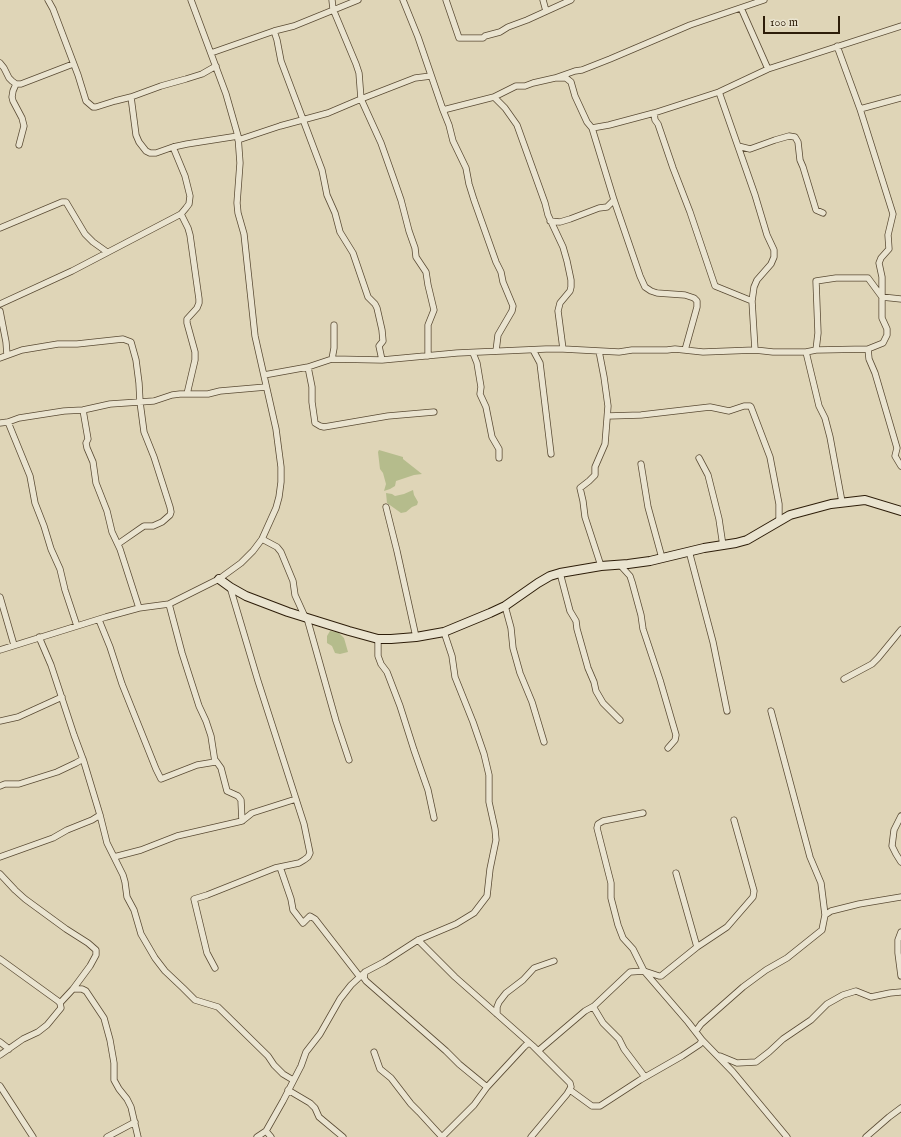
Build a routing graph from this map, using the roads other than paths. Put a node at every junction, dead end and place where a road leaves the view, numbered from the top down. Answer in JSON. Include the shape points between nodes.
{"nodes":[{"id":1,"x":48,"y":0,"type":"edge"},
{"id":2,"x":192,"y":0,"type":"edge"},
{"id":3,"x":332,"y":0,"type":"edge"},
{"id":4,"x":358,"y":0,"type":"edge"},
{"id":5,"x":403,"y":0,"type":"edge"},
{"id":6,"x":446,"y":0,"type":"edge"},
{"id":7,"x":543,"y":0,"type":"edge"},
{"id":8,"x":570,"y":0,"type":"edge"},
{"id":9,"x":764,"y":0,"type":"edge"},
{"id":10,"x":741,"y":8,"type":"junction"},
{"id":11,"x":333,"y":9,"type":"junction"},
{"id":12,"x":546,"y":11,"type":"junction"},
{"id":13,"x":901,"y":26,"type":"edge"},
{"id":14,"x":274,"y":31,"type":"junction"},
{"id":15,"x":837,"y":46,"type":"junction"},
{"id":16,"x":211,"y":52,"type":"junction"},
{"id":17,"x":0,"y":63,"type":"edge"},
{"id":18,"x":73,"y":64,"type":"junction"},
{"id":19,"x":216,"y":66,"type":"junction"},
{"id":20,"x":768,"y":69,"type":"junction"},
{"id":21,"x":575,"y":71,"type":"junction"},
{"id":22,"x":431,"y":76,"type":"junction"},
{"id":23,"x":555,"y":78,"type":"junction"},
{"id":24,"x":571,"y":82,"type":"junction"},
{"id":25,"x":16,"y":84,"type":"junction"},
{"id":26,"x":719,"y":92,"type":"junction"},
{"id":27,"x":131,"y":97,"type":"junction"},
{"id":28,"x":494,"y":97,"type":"junction"},
{"id":29,"x":361,"y":98,"type":"junction"},
{"id":30,"x":901,"y":98,"type":"edge"},
{"id":31,"x":860,"y":109,"type":"junction"},
{"id":32,"x":443,"y":110,"type":"junction"},
{"id":33,"x":654,"y":113,"type":"junction"},
{"id":34,"x":303,"y":120,"type":"junction"},
{"id":35,"x":592,"y":128,"type":"junction"},
{"id":36,"x":238,"y":138,"type":"junction"},
{"id":37,"x":19,"y":145,"type":"dead end"},
{"id":38,"x":738,"y":146,"type":"junction"},
{"id":39,"x":173,"y":147,"type":"junction"},
{"id":40,"x":614,"y":200,"type":"junction"},
{"id":41,"x":607,"y":207,"type":"junction"},
{"id":42,"x":619,"y":213,"type":"junction"},
{"id":43,"x":823,"y":213,"type":"dead end"},
{"id":44,"x":181,"y":214,"type":"junction"},
{"id":45,"x":550,"y":221,"type":"junction"},
{"id":46,"x":0,"y":228,"type":"edge"},
{"id":47,"x":107,"y":252,"type":"junction"},
{"id":48,"x":882,"y":297,"type":"junction"},
{"id":49,"x":901,"y":299,"type":"edge"},
{"id":50,"x":752,"y":301,"type":"junction"},
{"id":51,"x":0,"y":304,"type":"edge"},
{"id":52,"x":0,"y":311,"type":"edge"},
{"id":53,"x":334,"y":325,"type":"dead end"},
{"id":54,"x":562,"y":349,"type":"junction"},
{"id":55,"x":868,"y":349,"type":"junction"},
{"id":56,"x":533,"y":350,"type":"junction"},
{"id":57,"x":685,"y":350,"type":"junction"},
{"id":58,"x":755,"y":350,"type":"junction"},
{"id":59,"x":816,"y":350,"type":"junction"},
{"id":60,"x":496,"y":351,"type":"junction"},
{"id":61,"x":599,"y":351,"type":"junction"},
{"id":62,"x":806,"y":352,"type":"junction"},
{"id":63,"x":473,"y":353,"type":"junction"},
{"id":64,"x":7,"y":355,"type":"junction"},
{"id":65,"x":428,"y":356,"type":"junction"},
{"id":66,"x":0,"y":358,"type":"edge"},
{"id":67,"x":332,"y":359,"type":"junction"},
{"id":68,"x":382,"y":360,"type":"junction"},
{"id":69,"x":308,"y":367,"type":"junction"},
{"id":70,"x":264,"y":374,"type":"junction"},
{"id":71,"x":266,"y":386,"type":"junction"},
{"id":72,"x":187,"y":394,"type":"junction"},
{"id":73,"x":142,"y":400,"type":"junction"},
{"id":74,"x":83,"y":410,"type":"junction"},
{"id":75,"x":434,"y":412,"type":"dead end"},
{"id":76,"x":608,"y":416,"type":"junction"},
{"id":77,"x":8,"y":422,"type":"junction"},
{"id":78,"x":0,"y":423,"type":"edge"},
{"id":79,"x":551,"y":454,"type":"dead end"},
{"id":80,"x":499,"y":458,"type":"dead end"},
{"id":81,"x":699,"y":458,"type":"dead end"},
{"id":82,"x":640,"y":464,"type":"dead end"},
{"id":83,"x":901,"y":466,"type":"edge"},
{"id":84,"x":842,"y":502,"type":"junction"},
{"id":85,"x":386,"y":507,"type":"dead end"},
{"id":86,"x":901,"y":511,"type":"edge"},
{"id":87,"x":779,"y":521,"type":"junction"},
{"id":88,"x":262,"y":539,"type":"junction"},
{"id":89,"x":118,"y":544,"type":"junction"},
{"id":90,"x":723,"y":546,"type":"junction"},
{"id":91,"x":688,"y":551,"type":"junction"},
{"id":92,"x":662,"y":558,"type":"junction"},
{"id":93,"x":620,"y":565,"type":"junction"},
{"id":94,"x":601,"y":566,"type":"junction"},
{"id":95,"x":560,"y":573,"type":"junction"},
{"id":96,"x":219,"y":579,"type":"junction"},
{"id":97,"x":230,"y":587,"type":"junction"},
{"id":98,"x":0,"y":597,"type":"edge"},
{"id":99,"x":169,"y":604,"type":"junction"},
{"id":100,"x":505,"y":606,"type":"junction"},
{"id":101,"x":139,"y":608,"type":"junction"},
{"id":102,"x":306,"y":618,"type":"junction"},
{"id":103,"x":99,"y":620,"type":"junction"},
{"id":104,"x":77,"y":626,"type":"junction"},
{"id":105,"x":901,"y":630,"type":"edge"},
{"id":106,"x":444,"y":632,"type":"junction"},
{"id":107,"x":39,"y":637,"type":"junction"},
{"id":108,"x":416,"y":637,"type":"junction"},
{"id":109,"x":378,"y":639,"type":"junction"},
{"id":110,"x":14,"y":645,"type":"junction"},
{"id":111,"x":0,"y":650,"type":"edge"},
{"id":112,"x":844,"y":679,"type":"dead end"},
{"id":113,"x":62,"y":698,"type":"junction"},
{"id":114,"x":728,"y":711,"type":"dead end"},
{"id":115,"x":771,"y":711,"type":"dead end"},
{"id":116,"x":620,"y":720,"type":"dead end"},
{"id":117,"x":0,"y":721,"type":"edge"},
{"id":118,"x":544,"y":742,"type":"dead end"},
{"id":119,"x":668,"y":748,"type":"dead end"},
{"id":120,"x":83,"y":759,"type":"junction"},
{"id":121,"x":349,"y":760,"type":"dead end"},
{"id":122,"x":215,"y":762,"type":"junction"},
{"id":123,"x":0,"y":786,"type":"edge"},
{"id":124,"x":296,"y":799,"type":"junction"},
{"id":125,"x":643,"y":813,"type":"dead end"},
{"id":126,"x":100,"y":815,"type":"junction"},
{"id":127,"x":901,"y":816,"type":"edge"},
{"id":128,"x":434,"y":818,"type":"dead end"},
{"id":129,"x":734,"y":820,"type":"dead end"},
{"id":130,"x":242,"y":821,"type":"junction"},
{"id":131,"x":0,"y":857,"type":"edge"},
{"id":132,"x":114,"y":857,"type":"junction"},
{"id":133,"x":901,"y":862,"type":"edge"},
{"id":134,"x":280,"y":867,"type":"junction"},
{"id":135,"x":676,"y":873,"type":"dead end"},
{"id":136,"x":0,"y":874,"type":"edge"},
{"id":137,"x":901,"y":897,"type":"edge"},
{"id":138,"x":825,"y":915,"type":"junction"},
{"id":139,"x":901,"y":932,"type":"edge"},
{"id":140,"x":418,"y":940,"type":"junction"},
{"id":141,"x":696,"y":947,"type":"junction"},
{"id":142,"x":0,"y":959,"type":"edge"},
{"id":143,"x":554,"y":961,"type":"dead end"},
{"id":144,"x":215,"y":968,"type":"dead end"},
{"id":145,"x":644,"y":971,"type":"junction"},
{"id":146,"x":365,"y":972,"type":"junction"},
{"id":147,"x":901,"y":976,"type":"edge"},
{"id":148,"x":360,"y":977,"type":"junction"},
{"id":149,"x":73,"y":989,"type":"junction"},
{"id":150,"x":901,"y":992,"type":"edge"},
{"id":151,"x":60,"y":1003,"type":"junction"},
{"id":152,"x":594,"y":1006,"type":"junction"},
{"id":153,"x":497,"y":1014,"type":"junction"},
{"id":154,"x":696,"y":1031,"type":"junction"},
{"id":155,"x":702,"y":1040,"type":"junction"},
{"id":156,"x":0,"y":1042,"type":"edge"},
{"id":157,"x":530,"y":1044,"type":"junction"},
{"id":158,"x":9,"y":1049,"type":"junction"},
{"id":159,"x":538,"y":1051,"type":"junction"},
{"id":160,"x":374,"y":1052,"type":"dead end"},
{"id":161,"x":0,"y":1055,"type":"edge"},
{"id":162,"x":717,"y":1056,"type":"junction"},
{"id":163,"x":645,"y":1077,"type":"junction"},
{"id":164,"x":294,"y":1080,"type":"junction"},
{"id":165,"x":0,"y":1086,"type":"edge"},
{"id":166,"x":487,"y":1087,"type":"junction"},
{"id":167,"x":288,"y":1090,"type":"junction"},
{"id":168,"x":570,"y":1090,"type":"junction"},
{"id":169,"x":901,"y":1108,"type":"edge"},
{"id":170,"x":134,"y":1122,"type":"junction"},
{"id":171,"x":266,"y":1131,"type":"junction"},
{"id":172,"x":33,"y":1137,"type":"edge"},
{"id":173,"x":107,"y":1137,"type":"edge"},
{"id":174,"x":138,"y":1137,"type":"edge"},
{"id":175,"x":258,"y":1137,"type":"edge"},
{"id":176,"x":271,"y":1137,"type":"edge"},
{"id":177,"x":343,"y":1137,"type":"edge"},
{"id":178,"x":442,"y":1137,"type":"edge"},
{"id":179,"x":531,"y":1137,"type":"edge"},
{"id":180,"x":787,"y":1137,"type":"edge"},
{"id":181,"x":866,"y":1137,"type":"edge"}],
"edges":[{"from":1,"to":18,"type":"street"},
{"from":2,"to":16,"type":"street"},
{"from":3,"to":11,"type":"street"},
{"from":4,"to":11,"type":"street"},
{"from":5,"to":22,"type":"street"},
{"from":6,"to":12,"type":"street","via":[[459,38],[483,38]]},
{"from":7,"to":12,"type":"street"},
{"from":8,"to":12,"type":"street"},
{"from":9,"to":10,"type":"street"},
{"from":10,"to":20,"type":"street"},
{"from":10,"to":21,"type":"street","via":[[690,25]]},
{"from":11,"to":14,"type":"street","via":[[294,26]]},
{"from":11,"to":29,"type":"street","via":[[359,73]]},
{"from":13,"to":15,"type":"street"},
{"from":14,"to":16,"type":"street"},
{"from":14,"to":34,"type":"street","via":[[281,61]]},
{"from":15,"to":20,"type":"street"},
{"from":15,"to":31,"type":"street"},
{"from":16,"to":19,"type":"street"},
{"from":17,"to":25,"type":"street"},
{"from":18,"to":25,"type":"street"},
{"from":18,"to":27,"type":"street","via":[[86,101],[93,107]]},
{"from":19,"to":27,"type":"street","via":[[202,74]]},
{"from":19,"to":36,"type":"street"},
{"from":20,"to":26,"type":"street"},
{"from":21,"to":23,"type":"street"},
{"from":21,"to":24,"type":"street"},
{"from":22,"to":29,"type":"street","via":[[415,78]]},
{"from":22,"to":32,"type":"street"},
{"from":23,"to":24,"type":"street","via":[[566,78]]},
{"from":23,"to":28,"type":"street","via":[[516,86]]},
{"from":24,"to":35,"type":"street","via":[[575,96]]},
{"from":25,"to":37,"type":"street","via":[[12,97],[24,126]]},
{"from":26,"to":33,"type":"street"},
{"from":26,"to":38,"type":"street"},
{"from":27,"to":39,"type":"street","via":[[136,135],[146,151],[156,153]]},
{"from":28,"to":32,"type":"street"},
{"from":28,"to":45,"type":"street","via":[[518,125]]},
{"from":29,"to":34,"type":"street","via":[[328,113]]},
{"from":29,"to":65,"type":"street","via":[[402,200],[416,257],[426,272],[434,310],[428,325]]},
{"from":30,"to":31,"type":"street"},
{"from":31,"to":48,"type":"street","via":[[893,214],[888,235],[889,249],[880,260]]},
{"from":32,"to":60,"type":"street","via":[[466,168],[474,200],[513,306],[498,335]]},
{"from":33,"to":35,"type":"street"},
{"from":33,"to":50,"type":"street","via":[[715,286]]},
{"from":34,"to":36,"type":"street"},
{"from":34,"to":68,"type":"street","via":[[322,170],[327,195],[340,232],[353,253],[368,297],[377,308],[382,330],[383,341],[379,346]]},
{"from":35,"to":40,"type":"street"},
{"from":36,"to":39,"type":"street"},
{"from":36,"to":70,"type":"street","via":[[238,213],[244,234],[255,336]]},
{"from":38,"to":43,"type":"street","via":[[750,149],[782,138],[794,137],[798,142],[800,160],[816,210]]},
{"from":38,"to":50,"type":"street","via":[[774,250],[771,264],[754,287]]},
{"from":39,"to":44,"type":"street","via":[[190,196],[189,204]]},
{"from":40,"to":41,"type":"street"},
{"from":40,"to":42,"type":"street"},
{"from":41,"to":42,"type":"street"},
{"from":41,"to":45,"type":"street","via":[[560,222]]},
{"from":42,"to":57,"type":"street","via":[[645,287],[657,294],[685,295],[697,301]]},
{"from":44,"to":47,"type":"street"},
{"from":44,"to":72,"type":"street","via":[[190,235],[199,299],[197,308],[187,319],[195,352]]},
{"from":45,"to":54,"type":"street","via":[[563,247],[571,280],[570,291],[560,303],[558,310]]},
{"from":46,"to":47,"type":"street","via":[[66,202],[92,242]]},
{"from":47,"to":51,"type":"street"},
{"from":48,"to":49,"type":"street"},
{"from":48,"to":55,"type":"street","via":[[882,318],[887,335],[883,343]]},
{"from":48,"to":59,"type":"street","via":[[868,278],[816,281]]},
{"from":50,"to":58,"type":"street"},
{"from":52,"to":64,"type":"street"},
{"from":53,"to":67,"type":"street"},
{"from":54,"to":56,"type":"street"},
{"from":54,"to":61,"type":"street"},
{"from":55,"to":59,"type":"street"},
{"from":55,"to":83,"type":"street","via":[[897,448],[895,456]]},
{"from":56,"to":60,"type":"street"},
{"from":56,"to":79,"type":"street","via":[[540,363]]},
{"from":57,"to":58,"type":"street"},
{"from":57,"to":61,"type":"street"},
{"from":58,"to":62,"type":"street"},
{"from":59,"to":62,"type":"street"},
{"from":60,"to":63,"type":"street"},
{"from":61,"to":76,"type":"street"},
{"from":62,"to":84,"type":"street","via":[[819,406],[830,437]]},
{"from":63,"to":65,"type":"street"},
{"from":63,"to":80,"type":"street","via":[[477,363],[480,394],[486,407],[492,437],[500,449]]},
{"from":64,"to":66,"type":"street"},
{"from":64,"to":73,"type":"street","via":[[58,344],[129,340],[133,345]]},
{"from":65,"to":68,"type":"street"},
{"from":67,"to":68,"type":"street"},
{"from":67,"to":69,"type":"street"},
{"from":69,"to":70,"type":"street"},
{"from":69,"to":75,"type":"street","via":[[316,423],[320,426]]},
{"from":70,"to":71,"type":"street"},
{"from":71,"to":72,"type":"street","via":[[220,390],[208,394]]},
{"from":71,"to":88,"type":"street","via":[[276,429],[282,482],[280,497]]},
{"from":72,"to":73,"type":"street","via":[[172,395],[154,401]]},
{"from":73,"to":74,"type":"street"},
{"from":73,"to":89,"type":"street","via":[[144,432],[171,512],[162,522],[154,526],[144,526]]},
{"from":74,"to":77,"type":"street","via":[[19,418]]},
{"from":74,"to":89,"type":"street","via":[[88,439],[86,443],[96,483]]},
{"from":76,"to":87,"type":"street","via":[[641,415],[710,406],[729,411],[750,406],[770,457],[779,504]]},
{"from":76,"to":94,"type":"street","via":[[606,444],[595,467],[595,475],[580,488],[585,517]]},
{"from":77,"to":78,"type":"street"},
{"from":77,"to":104,"type":"street","via":[[30,476],[35,503],[60,569]]},
{"from":81,"to":90,"type":"street","via":[[708,475]]},
{"from":82,"to":92,"type":"street","via":[[648,507]]},
{"from":84,"to":86,"type":"street","via":[[865,500]]},
{"from":84,"to":87,"type":"street","via":[[790,515]]},
{"from":85,"to":108,"type":"street"},
{"from":87,"to":90,"type":"street","via":[[747,540]]},
{"from":88,"to":96,"type":"street","via":[[248,557]]},
{"from":88,"to":102,"type":"street","via":[[281,552],[293,581],[295,595]]},
{"from":89,"to":101,"type":"street"},
{"from":90,"to":91,"type":"street"},
{"from":91,"to":92,"type":"street"},
{"from":91,"to":114,"type":"street","via":[[713,642]]},
{"from":92,"to":93,"type":"street"},
{"from":93,"to":94,"type":"street"},
{"from":93,"to":119,"type":"street","via":[[632,582],[643,629],[676,735]]},
{"from":94,"to":95,"type":"street"},
{"from":95,"to":100,"type":"street","via":[[538,583]]},
{"from":95,"to":116,"type":"street","via":[[596,691],[603,703]]},
{"from":96,"to":97,"type":"street"},
{"from":96,"to":99,"type":"street"},
{"from":97,"to":102,"type":"street","via":[[246,596]]},
{"from":97,"to":124,"type":"street"},
{"from":98,"to":110,"type":"street"},
{"from":99,"to":101,"type":"street"},
{"from":99,"to":122,"type":"street","via":[[182,653],[211,736]]},
{"from":100,"to":106,"type":"street"},
{"from":100,"to":118,"type":"street","via":[[520,673]]},
{"from":101,"to":103,"type":"street"},
{"from":102,"to":109,"type":"street"},
{"from":102,"to":121,"type":"street"},
{"from":103,"to":104,"type":"street"},
{"from":103,"to":122,"type":"street","via":[[161,780],[197,765]]},
{"from":104,"to":107,"type":"street"},
{"from":105,"to":112,"type":"street","via":[[872,664]]},
{"from":106,"to":108,"type":"street"},
{"from":106,"to":140,"type":"street","via":[[455,676],[473,722],[489,775],[489,802],[496,840],[488,891],[474,914]]},
{"from":107,"to":110,"type":"street"},
{"from":107,"to":113,"type":"street"},
{"from":108,"to":109,"type":"street"},
{"from":109,"to":128,"type":"street","via":[[378,656],[400,706],[428,790]]},
{"from":110,"to":111,"type":"street"},
{"from":113,"to":117,"type":"street","via":[[13,719]]},
{"from":113,"to":120,"type":"street"},
{"from":115,"to":138,"type":"street","via":[[810,857],[821,883]]},
{"from":120,"to":123,"type":"street","via":[[57,772],[19,784]]},
{"from":120,"to":126,"type":"street"},
{"from":122,"to":130,"type":"street","via":[[221,768],[227,791],[241,800]]},
{"from":124,"to":130,"type":"street","via":[[252,813]]},
{"from":124,"to":134,"type":"street","via":[[310,853],[299,863]]},
{"from":125,"to":145,"type":"street","via":[[602,821],[597,828],[611,883],[611,898],[618,925],[623,938],[633,949]]},
{"from":126,"to":131,"type":"street","via":[[53,838]]},
{"from":126,"to":132,"type":"street","via":[[107,843]]},
{"from":127,"to":133,"type":"street","via":[[894,830],[892,846]]},
{"from":129,"to":141,"type":"street","via":[[754,897],[727,927]]},
{"from":130,"to":132,"type":"street","via":[[177,836]]},
{"from":132,"to":164,"type":"street","via":[[125,882],[127,897],[141,934],[165,971],[195,1000],[218,1007],[283,1074]]},
{"from":134,"to":144,"type":"street","via":[[194,899],[207,953]]},
{"from":134,"to":148,"type":"street","via":[[293,910],[303,923],[310,916],[315,919]]},
{"from":135,"to":141,"type":"street"},
{"from":136,"to":149,"type":"street","via":[[25,899],[96,950],[90,966]]},
{"from":137,"to":138,"type":"street","via":[[859,904]]},
{"from":138,"to":154,"type":"street","via":[[822,930],[787,958],[743,987]]},
{"from":139,"to":147,"type":"street","via":[[898,954]]},
{"from":140,"to":146,"type":"street"},
{"from":140,"to":153,"type":"street"},
{"from":141,"to":145,"type":"street","via":[[662,976]]},
{"from":142,"to":151,"type":"street"},
{"from":143,"to":153,"type":"street","via":[[534,968],[506,994],[499,1002]]},
{"from":145,"to":152,"type":"street","via":[[630,972]]},
{"from":145,"to":154,"type":"street"},
{"from":146,"to":148,"type":"street"},
{"from":146,"to":166,"type":"street","via":[[366,982]]},
{"from":148,"to":164,"type":"street","via":[[344,993],[320,1034],[309,1047]]},
{"from":149,"to":151,"type":"street"},
{"from":149,"to":170,"type":"street","via":[[86,991],[104,1018],[114,1064],[114,1080],[131,1107]]},
{"from":150,"to":162,"type":"street","via":[[871,997],[856,991],[843,995],[827,1004],[811,1020],[783,1038],[756,1062],[737,1063]]},
{"from":151,"to":158,"type":"street","via":[[61,1008],[47,1025]]},
{"from":152,"to":159,"type":"street"},
{"from":152,"to":163,"type":"street","via":[[603,1023],[619,1039]]},
{"from":153,"to":157,"type":"street"},
{"from":154,"to":155,"type":"street"},
{"from":155,"to":162,"type":"street"},
{"from":155,"to":163,"type":"street","via":[[682,1056]]},
{"from":156,"to":158,"type":"street"},
{"from":157,"to":159,"type":"street"},
{"from":157,"to":166,"type":"street","via":[[527,1044]]},
{"from":158,"to":161,"type":"street"},
{"from":159,"to":168,"type":"street","via":[[570,1083]]},
{"from":160,"to":178,"type":"street","via":[[380,1069],[391,1078]]},
{"from":162,"to":180,"type":"street"},
{"from":163,"to":168,"type":"street","via":[[600,1106],[592,1106]]},
{"from":164,"to":167,"type":"street"},
{"from":165,"to":172,"type":"street"},
{"from":166,"to":178,"type":"street","via":[[474,1105]]},
{"from":167,"to":171,"type":"street"},
{"from":167,"to":177,"type":"street","via":[[310,1102],[319,1117]]},
{"from":168,"to":179,"type":"street"},
{"from":169,"to":181,"type":"street"},
{"from":170,"to":173,"type":"street"},
{"from":170,"to":174,"type":"street"},
{"from":171,"to":175,"type":"street"},
{"from":171,"to":176,"type":"street"}]}
